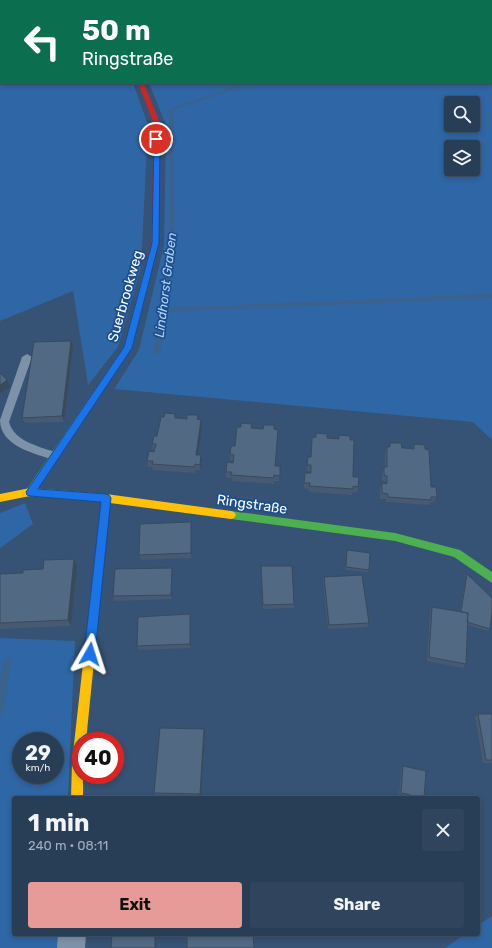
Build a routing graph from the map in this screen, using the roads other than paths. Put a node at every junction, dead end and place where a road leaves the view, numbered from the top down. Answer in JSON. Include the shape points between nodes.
{"nodes":[{"id":1,"x":141,"y":84,"type":"edge"},
{"id":2,"x":27,"y":357,"type":"dead end"},
{"id":3,"x":55,"y":456,"type":"junction"},
{"id":4,"x":30,"y":492,"type":"junction"},
{"id":5,"x":0,"y":498,"type":"edge"},
{"id":6,"x":106,"y":498,"type":"junction"},
{"id":7,"x":492,"y":578,"type":"edge"},
{"id":8,"x":77,"y":796,"type":"edge"},
{"id":9,"x":72,"y":936,"type":"edge"},
{"id":10,"x":71,"y":948,"type":"edge"}],
"edges":[{"from":1,"to":3,"type":"street","name":"Suerbrookweg","via":[[156,124],[155,243],[128,348]]},
{"from":2,"to":3,"type":"lane","via":[[4,428],[13,438],[31,448]]},
{"from":3,"to":4,"type":"street","name":"Suerbrookweg"},
{"from":4,"to":5,"type":"street","name":"Ringstraße"},
{"from":4,"to":6,"type":"street","name":"Ringstraße"},
{"from":6,"to":7,"type":"street","name":"Ringstraße","via":[[395,537],[458,554]]},
{"from":6,"to":8,"type":"street","via":[[78,762]]},
{"from":9,"to":10,"type":"street"}]}
